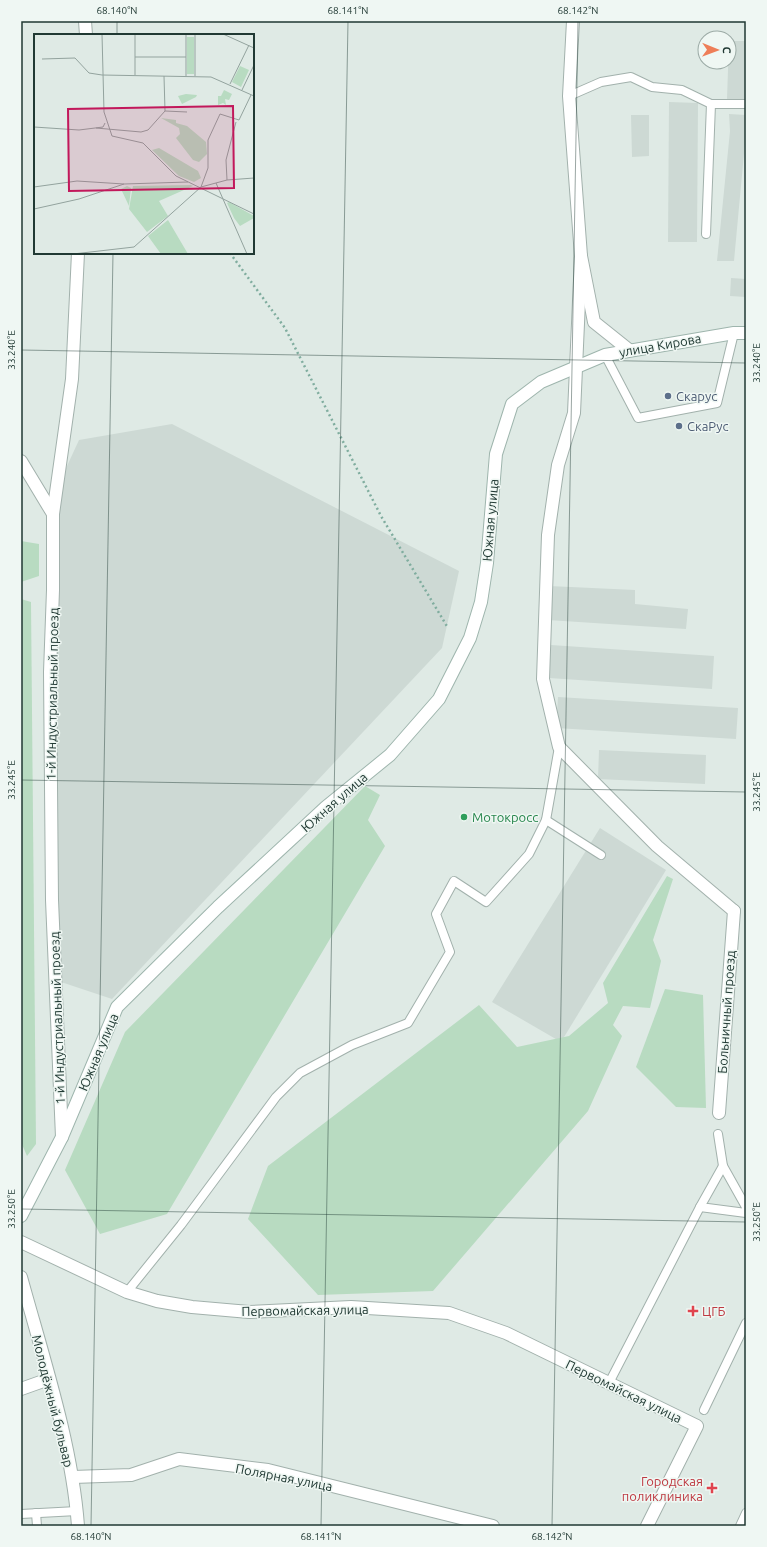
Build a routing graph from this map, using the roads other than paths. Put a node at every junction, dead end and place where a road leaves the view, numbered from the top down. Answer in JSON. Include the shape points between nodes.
{"nodes":[{"id":1,"x":85,"y":21,"type":"edge"},
{"id":2,"x":573,"y":21,"type":"edge"},
{"id":3,"x":86,"y":34,"type":"edge"},
{"id":4,"x":569,"y":96,"type":"junction"},
{"id":5,"x":711,"y":104,"type":"junction"},
{"id":6,"x":746,"y":104,"type":"edge"},
{"id":7,"x":706,"y":234,"type":"dead end"},
{"id":8,"x":78,"y":254,"type":"edge"},
{"id":9,"x":581,"y":256,"type":"junction"},
{"id":10,"x":734,"y":333,"type":"junction"},
{"id":11,"x":746,"y":333,"type":"edge"},
{"id":12,"x":629,"y":350,"type":"junction"},
{"id":13,"x":606,"y":355,"type":"junction"},
{"id":14,"x":576,"y":368,"type":"junction"},
{"id":15,"x":21,"y":461,"type":"edge"},
{"id":16,"x":53,"y":514,"type":"junction"},
{"id":17,"x":560,"y":747,"type":"junction"},
{"id":18,"x":546,"y":820,"type":"junction"},
{"id":19,"x":601,"y":855,"type":"dead end"},
{"id":20,"x":740,"y":911,"type":"edge"},
{"id":21,"x":719,"y":1113,"type":"dead end"},
{"id":22,"x":718,"y":1134,"type":"dead end"},
{"id":23,"x":62,"y":1137,"type":"junction"},
{"id":24,"x":723,"y":1166,"type":"junction"},
{"id":25,"x":700,"y":1206,"type":"junction"},
{"id":26,"x":746,"y":1207,"type":"edge"},
{"id":27,"x":746,"y":1213,"type":"edge"},
{"id":28,"x":21,"y":1216,"type":"edge"},
{"id":29,"x":21,"y":1242,"type":"edge"},
{"id":30,"x":21,"y":1277,"type":"edge"},
{"id":31,"x":127,"y":1292,"type":"junction"},
{"id":32,"x":746,"y":1323,"type":"edge"},
{"id":33,"x":49,"y":1380,"type":"junction"},
{"id":34,"x":609,"y":1383,"type":"junction"},
{"id":35,"x":21,"y":1389,"type":"edge"},
{"id":36,"x":704,"y":1410,"type":"dead end"},
{"id":37,"x":73,"y":1477,"type":"junction"},
{"id":38,"x":77,"y":1511,"type":"junction"},
{"id":39,"x":36,"y":1513,"type":"junction"},
{"id":40,"x":746,"y":1513,"type":"edge"},
{"id":41,"x":21,"y":1514,"type":"edge"},
{"id":42,"x":37,"y":1526,"type":"edge"},
{"id":43,"x":78,"y":1526,"type":"edge"},
{"id":44,"x":493,"y":1526,"type":"edge"},
{"id":45,"x":647,"y":1526,"type":"edge"},
{"id":46,"x":740,"y":1526,"type":"edge"}],
"edges":[{"from":1,"to":3,"type":"street"},
{"from":2,"to":4,"type":"street"},
{"from":4,"to":5,"type":"lane","via":[[601,82],[631,77],[652,87],[682,90]]},
{"from":4,"to":9,"type":"street"},
{"from":5,"to":6,"type":"lane"},
{"from":5,"to":7,"type":"lane"},
{"from":8,"to":16,"type":"street","name":"1-й Индустриальный проезд","via":[[72,379]]},
{"from":9,"to":12,"type":"street","via":[[594,322]]},
{"from":9,"to":14,"type":"street"},
{"from":10,"to":11,"type":"street","name":"улица Кирова"},
{"from":10,"to":12,"type":"street","name":"улица Кирова"},
{"from":10,"to":13,"type":"lane","via":[[717,403],[638,418]]},
{"from":12,"to":13,"type":"street","name":"улица Кирова"},
{"from":13,"to":14,"type":"street","name":"улица Кирова"},
{"from":14,"to":17,"type":"street","via":[[574,413],[558,465],[548,535],[543,678]]},
{"from":14,"to":23,"type":"street","name":"Южная улица","via":[[541,382],[512,404],[496,454],[487,563],[481,602],[470,638],[439,700],[390,755],[326,807],[218,907],[116,1008]]},
{"from":15,"to":16,"type":"street"},
{"from":16,"to":23,"type":"street","name":"1-й Индустриальный проезд","via":[[50,672],[51,846]]},
{"from":17,"to":18,"type":"lane"},
{"from":17,"to":20,"type":"street","via":[[658,846]]},
{"from":18,"to":19,"type":"lane"},
{"from":18,"to":31,"type":"lane","via":[[529,854],[486,902],[454,881],[436,914],[450,952],[408,1023],[352,1045],[300,1073],[276,1097],[181,1225]]},
{"from":20,"to":21,"type":"street","name":"Больничный проезд"},
{"from":22,"to":24,"type":"lane"},
{"from":23,"to":28,"type":"street","name":"Южная улица"},
{"from":24,"to":25,"type":"lane"},
{"from":24,"to":26,"type":"lane"},
{"from":25,"to":27,"type":"lane"},
{"from":25,"to":34,"type":"lane"},
{"from":29,"to":31,"type":"street","name":"Первомайская улица"},
{"from":30,"to":33,"type":"street","name":"Молодёжный бульвар"},
{"from":31,"to":34,"type":"street","name":"Первомайская улица","via":[[156,1301],[192,1307],[249,1312],[351,1307],[449,1313],[506,1332]]},
{"from":32,"to":36,"type":"lane"},
{"from":33,"to":35,"type":"street"},
{"from":33,"to":37,"type":"street","name":"Молодёжный бульвар"},
{"from":34,"to":45,"type":"street","name":"Первомайская улица","via":[[697,1426]]},
{"from":37,"to":38,"type":"street","name":"Молодёжный бульвар"},
{"from":37,"to":44,"type":"street","name":"Полярная улица","via":[[131,1475],[179,1459],[268,1470]]},
{"from":38,"to":39,"type":"lane"},
{"from":38,"to":43,"type":"street","name":"Молодёжный бульвар"},
{"from":39,"to":41,"type":"lane"},
{"from":39,"to":42,"type":"lane"},
{"from":40,"to":46,"type":"lane"}]}
